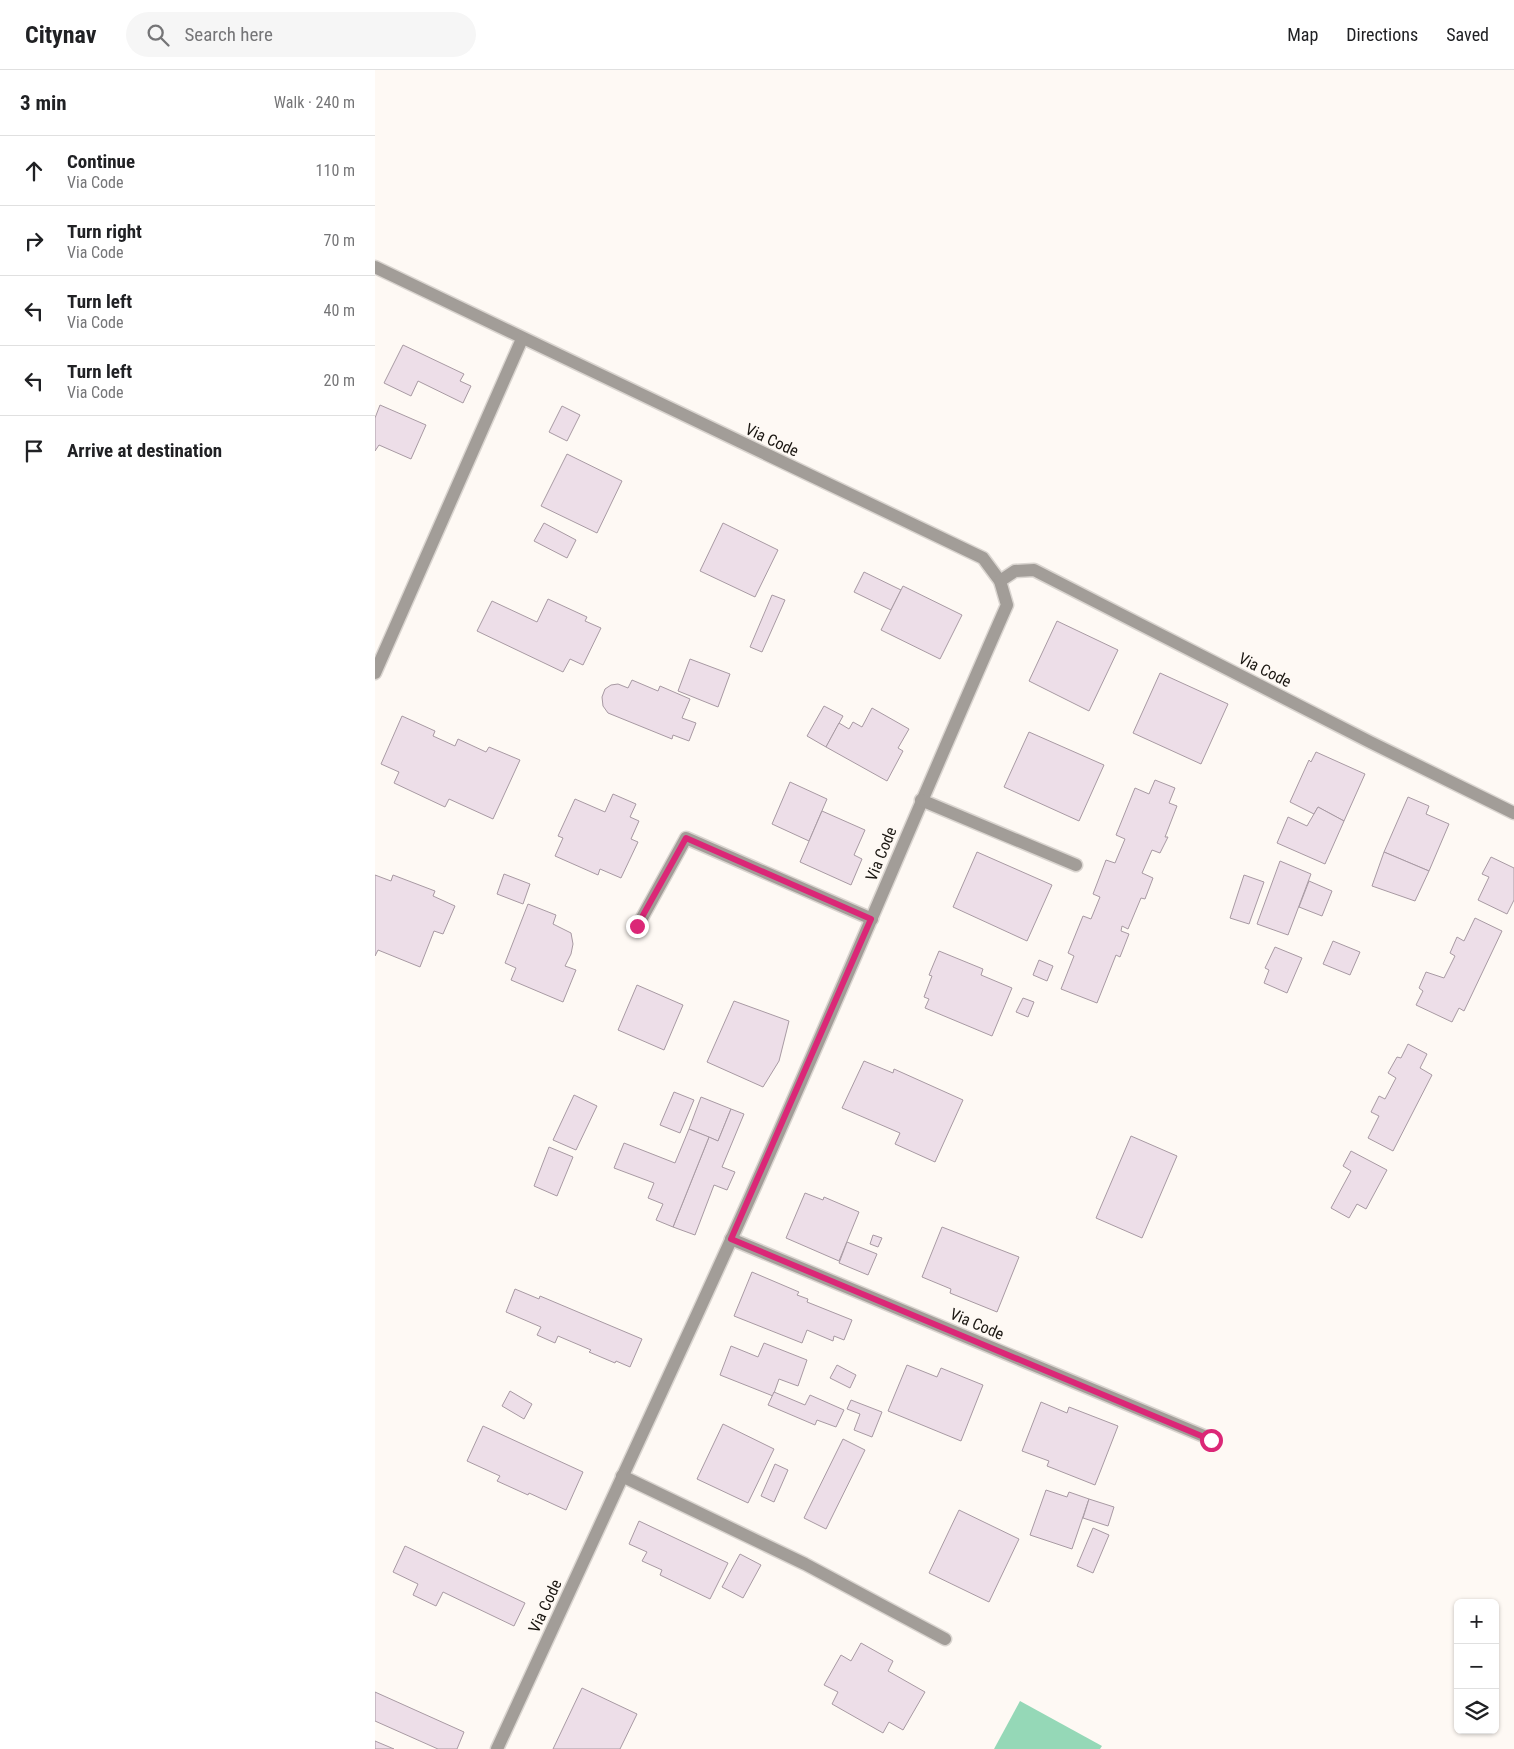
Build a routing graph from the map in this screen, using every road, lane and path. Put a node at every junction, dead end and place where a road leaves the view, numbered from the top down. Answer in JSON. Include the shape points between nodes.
{"nodes":[{"id":1,"x":375,"y":267,"type":"edge"},
{"id":2,"x":522,"y":339,"type":"junction"},
{"id":3,"x":1000,"y":581,"type":"junction"},
{"id":4,"x":375,"y":673,"type":"edge"},
{"id":5,"x":921,"y":800,"type":"junction"},
{"id":6,"x":1514,"y":813,"type":"edge"},
{"id":7,"x":1076,"y":865,"type":"dead end"},
{"id":8,"x":871,"y":919,"type":"junction"},
{"id":9,"x":637,"y":926,"type":"dead end"},
{"id":10,"x":731,"y":1239,"type":"junction"},
{"id":11,"x":1211,"y":1440,"type":"dead end"},
{"id":12,"x":622,"y":1476,"type":"junction"},
{"id":13,"x":945,"y":1639,"type":"dead end"},
{"id":14,"x":497,"y":1749,"type":"edge"}],
"edges":[{"from":1,"to":2,"type":"street","name":"Via Code"},
{"from":2,"to":3,"type":"street","name":"Via Code","via":[[983,558]]},
{"from":2,"to":4,"type":"street"},
{"from":3,"to":5,"type":"street","name":"Via Code","via":[[1007,605]]},
{"from":3,"to":6,"type":"street","name":"Via Code","via":[[1015,571],[1034,570]]},
{"from":5,"to":7,"type":"street"},
{"from":5,"to":8,"type":"street","name":"Via Code"},
{"from":8,"to":9,"type":"street","via":[[686,838]]},
{"from":8,"to":10,"type":"street","name":"Via Code"},
{"from":10,"to":11,"type":"street","name":"Via Code"},
{"from":10,"to":12,"type":"street","name":"Via Code"},
{"from":12,"to":13,"type":"street","via":[[805,1564]]},
{"from":12,"to":14,"type":"street","name":"Via Code"}]}
